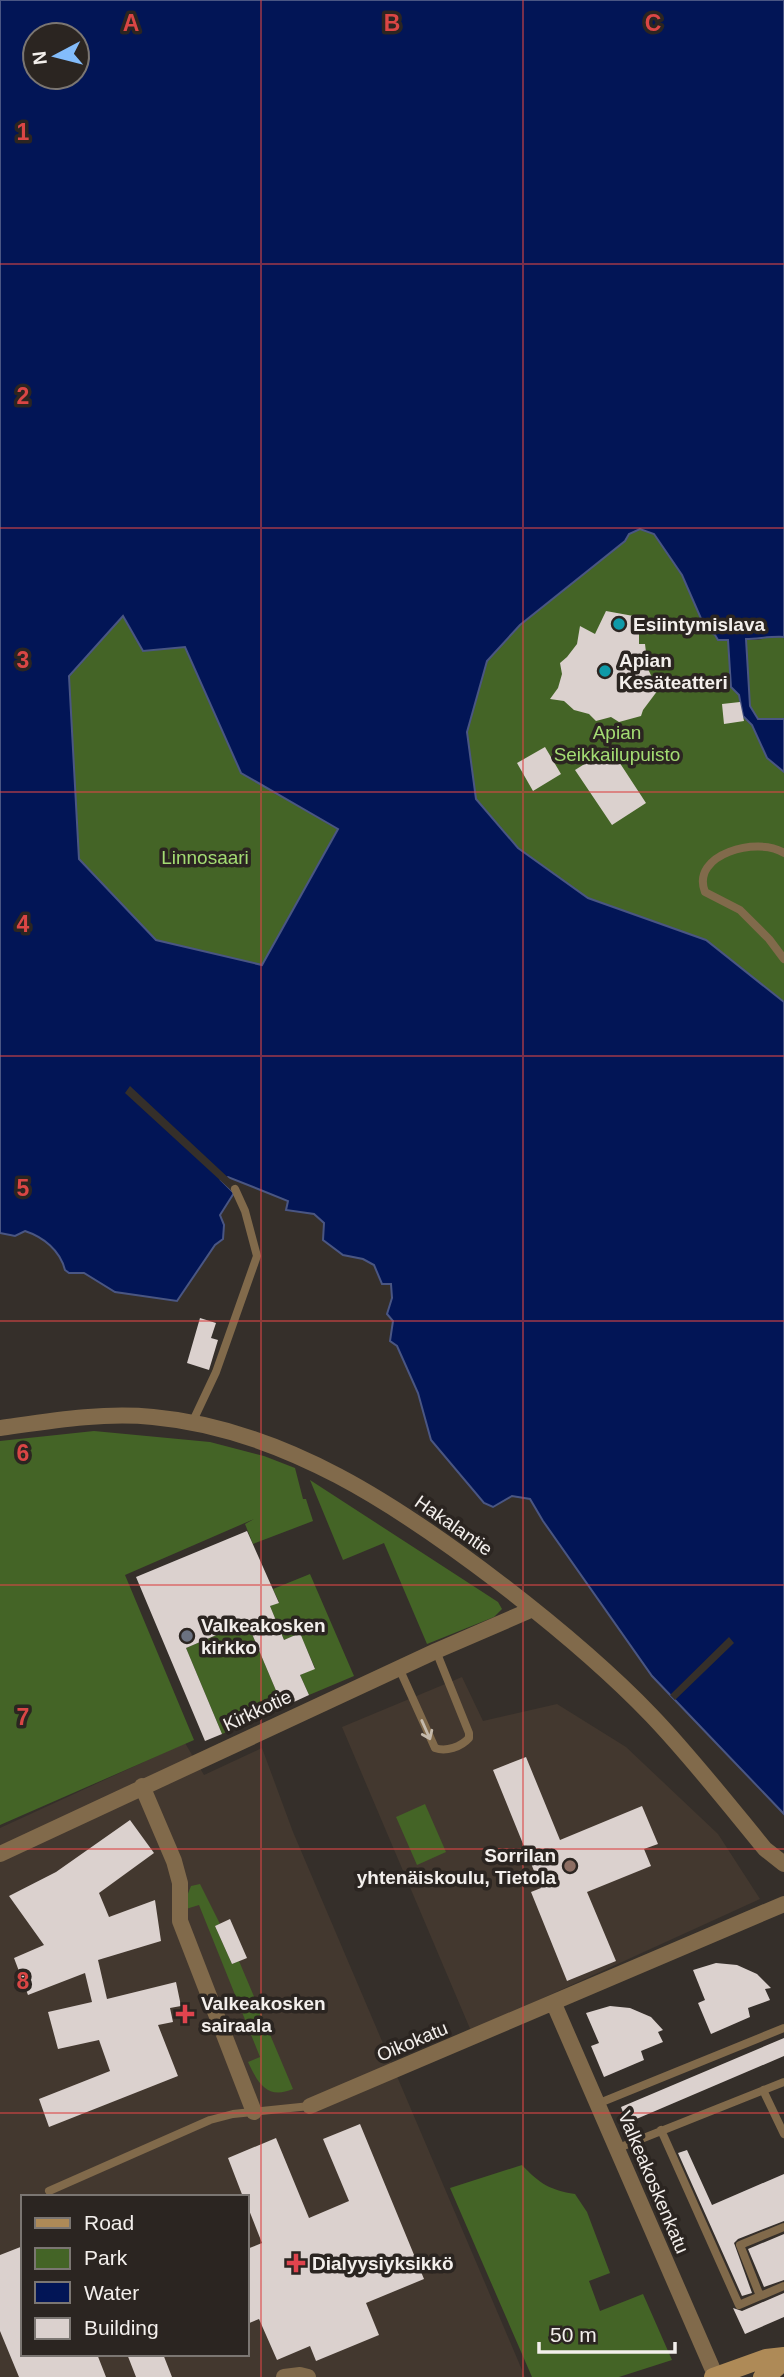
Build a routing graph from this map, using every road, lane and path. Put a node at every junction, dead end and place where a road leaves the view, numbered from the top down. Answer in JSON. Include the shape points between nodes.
{"nodes":[{"id":1,"x":782,"y":852,"type":"edge"},
{"id":2,"x":784,"y":959,"type":"edge"},
{"id":3,"x":235,"y":1189,"type":"dead end"},
{"id":4,"x":192,"y":1423,"type":"junction"},
{"id":5,"x":0,"y":1428,"type":"edge"},
{"id":6,"x":533,"y":1609,"type":"junction"},
{"id":7,"x":436,"y":1651,"type":"junction"},
{"id":8,"x":399,"y":1668,"type":"junction"},
{"id":9,"x":142,"y":1786,"type":"junction"},
{"id":10,"x":0,"y":1853,"type":"edge"},
{"id":11,"x":784,"y":1864,"type":"edge"},
{"id":12,"x":784,"y":1904,"type":"edge"},
{"id":13,"x":554,"y":2004,"type":"junction"},
{"id":14,"x":784,"y":2028,"type":"edge"},
{"id":15,"x":784,"y":2082,"type":"edge"},
{"id":16,"x":764,"y":2090,"type":"junction"},
{"id":17,"x":597,"y":2104,"type":"junction"},
{"id":18,"x":310,"y":2106,"type":"joint"},
{"id":19,"x":254,"y":2112,"type":"junction"},
{"id":20,"x":661,"y":2130,"type":"junction"},
{"id":21,"x":784,"y":2134,"type":"edge"},
{"id":22,"x":616,"y":2149,"type":"junction"},
{"id":23,"x":49,"y":2191,"type":"dead end"},
{"id":24,"x":784,"y":2227,"type":"edge"},
{"id":25,"x":784,"y":2286,"type":"edge"},
{"id":26,"x":760,"y":2296,"type":"junction"},
{"id":27,"x":784,"y":2359,"type":"edge"},
{"id":28,"x":284,"y":2377,"type":"edge"},
{"id":29,"x":308,"y":2377,"type":"edge"},
{"id":30,"x":715,"y":2377,"type":"edge"},
{"id":31,"x":762,"y":2377,"type":"edge"}],
"edges":[{"from":1,"to":2,"type":"lane","via":[[757,846],[733,850],[710,865],[702,885],[705,892],[740,910]]},
{"from":3,"to":4,"type":"lane","via":[[257,1256],[216,1372]]},
{"from":4,"to":5,"type":"street","name":"Hakalantie","via":[[113,1415]]},
{"from":4,"to":6,"type":"street","name":"Hakalantie","via":[[266,1444],[359,1486],[440,1538]]},
{"from":6,"to":7,"type":"street","name":"Kirkkotie"},
{"from":6,"to":11,"type":"street","name":"Hakalantie","via":[[651,1715],[765,1849]]},
{"from":7,"to":8,"type":"street","name":"Kirkkotie"},
{"from":8,"to":7,"type":"lane","one_way":true,"via":[[435,1748],[448,1750],[466,1742],[469,1733]]},
{"from":8,"to":9,"type":"street","name":"Kirkkotie"},
{"from":9,"to":10,"type":"street","name":"Kirkkotie"},
{"from":9,"to":19,"type":"street","via":[[174,1861],[180,1883],[180,1921]]},
{"from":12,"to":13,"type":"street","name":"Oikokatu"},
{"from":13,"to":17,"type":"street","name":"Valkeakoskenkatu"},
{"from":13,"to":18,"type":"street","name":"Oikokatu"},
{"from":14,"to":17,"type":"lane"},
{"from":15,"to":16,"type":"lane"},
{"from":16,"to":20,"type":"lane"},
{"from":16,"to":21,"type":"lane"},
{"from":17,"to":22,"type":"street","name":"Valkeakoskenkatu"},
{"from":18,"to":19,"type":"lane","name":"Oikokatu"},
{"from":19,"to":23,"type":"lane","name":"Oikokatu","via":[[209,2120]]},
{"from":20,"to":22,"type":"lane"},
{"from":20,"to":26,"type":"lane","via":[[739,2305]]},
{"from":22,"to":30,"type":"street","name":"Valkeakoskenkatu"},
{"from":24,"to":26,"type":"lane","via":[[740,2245]]},
{"from":25,"to":26,"type":"lane"},
{"from":27,"to":30,"type":"main road","via":[[766,2358]]},
{"from":27,"to":31,"type":"main road"},
{"from":28,"to":29,"type":"street"}]}
